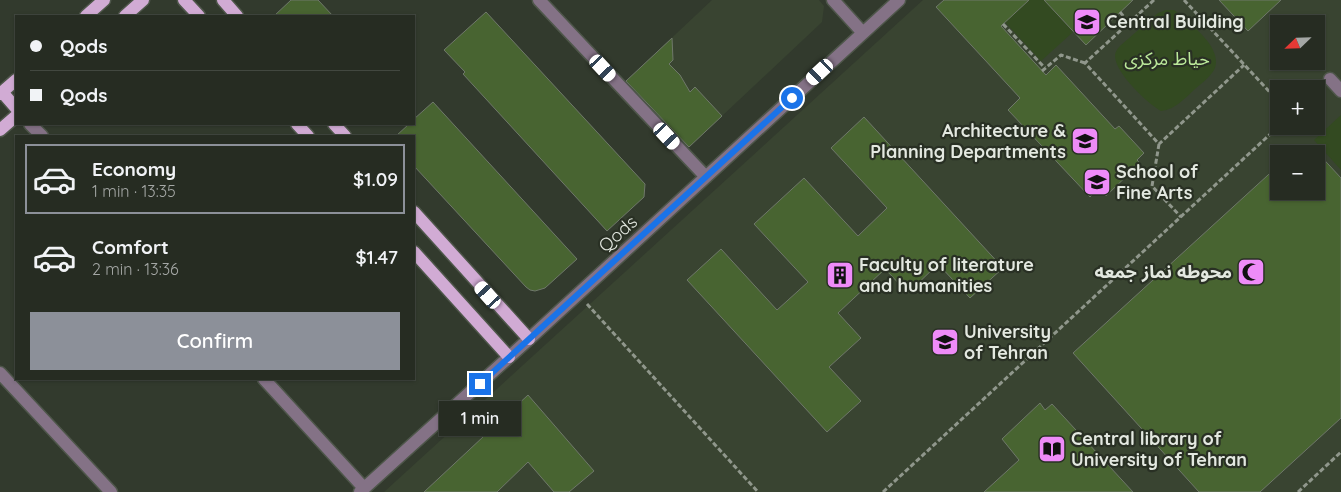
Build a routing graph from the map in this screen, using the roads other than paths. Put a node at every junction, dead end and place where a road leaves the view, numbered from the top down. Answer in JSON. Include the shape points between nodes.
{"nodes":[{"id":1,"x":104,"y":0,"type":"edge"},
{"id":2,"x":143,"y":0,"type":"edge"},
{"id":3,"x":184,"y":0,"type":"edge"},
{"id":4,"x":223,"y":0,"type":"edge"},
{"id":5,"x":539,"y":0,"type":"edge"},
{"id":6,"x":833,"y":0,"type":"edge"},
{"id":7,"x":899,"y":0,"type":"edge"},
{"id":8,"x":87,"y":15,"type":"edge"},
{"id":9,"x":126,"y":15,"type":"edge"},
{"id":10,"x":198,"y":15,"type":"edge"},
{"id":11,"x":236,"y":15,"type":"edge"},
{"id":12,"x":863,"y":33,"type":"junction"},
{"id":13,"x":1330,"y":79,"type":"dead end"},
{"id":14,"x":15,"y":81,"type":"edge"},
{"id":15,"x":1341,"y":91,"type":"edge"},
{"id":16,"x":1,"y":93,"type":"edge"},
{"id":17,"x":15,"y":107,"type":"edge"},
{"id":18,"x":15,"y":117,"type":"edge"},
{"id":19,"x":31,"y":125,"type":"edge"},
{"id":20,"x":298,"y":125,"type":"edge"},
{"id":21,"x":335,"y":125,"type":"edge"},
{"id":22,"x":0,"y":130,"type":"edge"},
{"id":23,"x":41,"y":135,"type":"edge"},
{"id":24,"x":307,"y":135,"type":"edge"},
{"id":25,"x":344,"y":135,"type":"edge"},
{"id":26,"x":706,"y":177,"type":"junction"},
{"id":27,"x":415,"y":213,"type":"edge"},
{"id":28,"x":415,"y":253,"type":"edge"},
{"id":29,"x":529,"y":339,"type":"junction"},
{"id":30,"x":509,"y":357,"type":"junction"},
{"id":31,"x":0,"y":372,"type":"edge"},
{"id":32,"x":265,"y":380,"type":"edge"},
{"id":33,"x":362,"y":490,"type":"edge"},
{"id":34,"x":111,"y":492,"type":"edge"}],
"edges":[{"from":1,"to":8,"type":"main road"},
{"from":2,"to":9,"type":"main road"},
{"from":3,"to":10,"type":"main road"},
{"from":4,"to":11,"type":"main road"},
{"from":5,"to":26,"type":"street"},
{"from":6,"to":12,"type":"street"},
{"from":7,"to":12,"type":"street","name":"Qods"},
{"from":12,"to":26,"type":"street","name":"Qods"},
{"from":13,"to":15,"type":"street"},
{"from":14,"to":16,"type":"main road"},
{"from":16,"to":17,"type":"main road"},
{"from":18,"to":22,"type":"main road"},
{"from":19,"to":23,"type":"street"},
{"from":20,"to":24,"type":"main road"},
{"from":21,"to":25,"type":"main road"},
{"from":26,"to":29,"type":"street","name":"Qods"},
{"from":27,"to":29,"type":"main road"},
{"from":28,"to":30,"type":"main road"},
{"from":29,"to":30,"type":"street","name":"Qods"},
{"from":30,"to":33,"type":"street","name":"Qods"},
{"from":31,"to":34,"type":"street"},
{"from":32,"to":33,"type":"street"}]}
